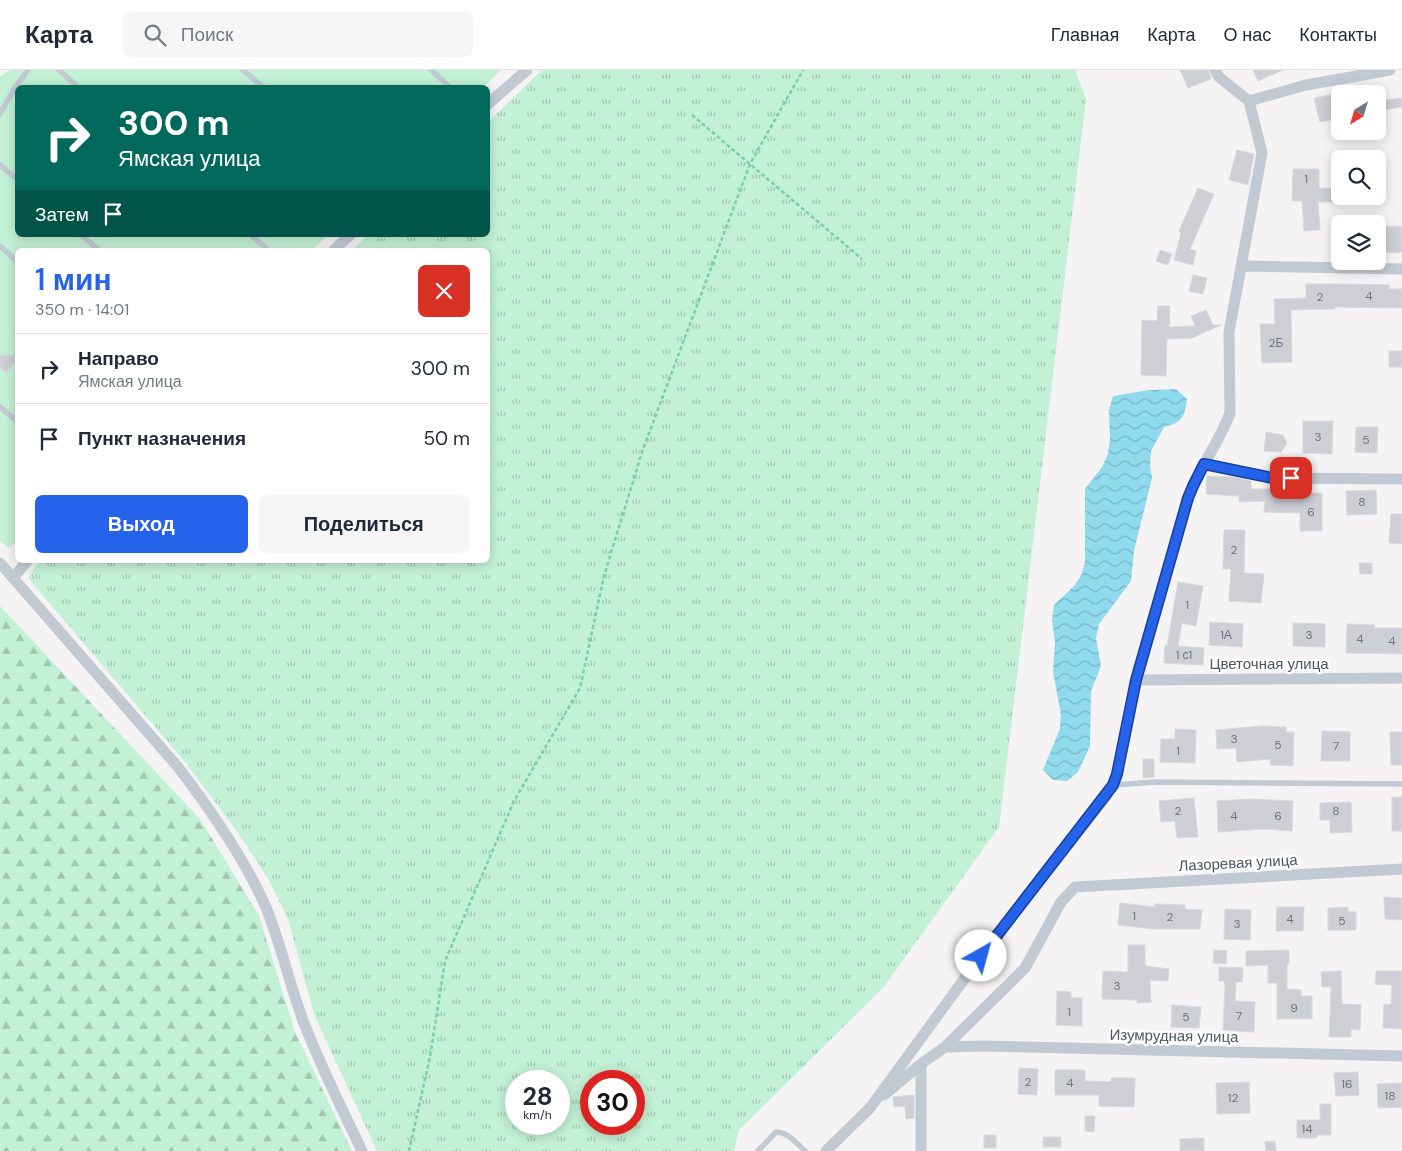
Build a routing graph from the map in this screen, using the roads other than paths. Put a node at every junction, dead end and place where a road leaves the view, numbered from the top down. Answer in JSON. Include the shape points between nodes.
{"nodes":[{"id":1,"x":28,"y":70,"type":"edge"},
{"id":2,"x":59,"y":70,"type":"edge"},
{"id":3,"x":243,"y":70,"type":"edge"},
{"id":4,"x":431,"y":70,"type":"edge"},
{"id":5,"x":527,"y":70,"type":"edge"},
{"id":6,"x":1216,"y":70,"type":"edge"},
{"id":7,"x":1390,"y":70,"type":"edge"},
{"id":8,"x":17,"y":85,"type":"edge"},
{"id":9,"x":76,"y":85,"type":"edge"},
{"id":10,"x":260,"y":85,"type":"edge"},
{"id":11,"x":448,"y":85,"type":"edge"},
{"id":12,"x":15,"y":88,"type":"edge"},
{"id":13,"x":1249,"y":101,"type":"junction"},
{"id":14,"x":490,"y":102,"type":"edge"},
{"id":15,"x":0,"y":114,"type":"edge"},
{"id":16,"x":0,"y":164,"type":"edge"},
{"id":17,"x":15,"y":177,"type":"edge"},
{"id":18,"x":83,"y":237,"type":"edge"},
{"id":19,"x":253,"y":237,"type":"edge"},
{"id":20,"x":348,"y":237,"type":"edge"},
{"id":21,"x":0,"y":246,"type":"edge"},
{"id":22,"x":97,"y":248,"type":"edge"},
{"id":23,"x":266,"y":248,"type":"edge"},
{"id":24,"x":336,"y":248,"type":"edge"},
{"id":25,"x":15,"y":259,"type":"edge"},
{"id":26,"x":1243,"y":266,"type":"junction"},
{"id":27,"x":1402,"y":270,"type":"edge"},
{"id":28,"x":0,"y":407,"type":"edge"},
{"id":29,"x":15,"y":420,"type":"edge"},
{"id":30,"x":1204,"y":464,"type":"junction"},
{"id":31,"x":1402,"y":479,"type":"edge"},
{"id":32,"x":0,"y":563,"type":"edge"},
{"id":33,"x":26,"y":563,"type":"edge"},
{"id":34,"x":13,"y":578,"type":"junction"},
{"id":35,"x":1402,"y":678,"type":"edge"},
{"id":36,"x":1136,"y":680,"type":"junction"},
{"id":37,"x":1402,"y":784,"type":"edge"},
{"id":38,"x":1113,"y":785,"type":"junction"},
{"id":39,"x":1402,"y":869,"type":"edge"},
{"id":40,"x":945,"y":1047,"type":"junction"},
{"id":41,"x":1402,"y":1056,"type":"edge"},
{"id":42,"x":922,"y":1064,"type":"junction"},
{"id":43,"x":870,"y":1108,"type":"junction"},
{"id":44,"x":362,"y":1151,"type":"edge"},
{"id":45,"x":758,"y":1151,"type":"edge"},
{"id":46,"x":805,"y":1151,"type":"edge"},
{"id":47,"x":826,"y":1151,"type":"edge"},
{"id":48,"x":922,"y":1151,"type":"edge"}],
"edges":[{"from":1,"to":8,"type":"lane"},
{"from":2,"to":9,"type":"lane"},
{"from":3,"to":10,"type":"lane"},
{"from":4,"to":11,"type":"lane"},
{"from":5,"to":14,"type":"street"},
{"from":6,"to":13,"type":"street","via":[[1218,77]]},
{"from":7,"to":13,"type":"street","via":[[1306,85]]},
{"from":12,"to":15,"type":"lane"},
{"from":13,"to":26,"type":"street","via":[[1262,153]]},
{"from":16,"to":17,"type":"lane"},
{"from":18,"to":22,"type":"lane"},
{"from":19,"to":23,"type":"lane"},
{"from":20,"to":24,"type":"street"},
{"from":21,"to":25,"type":"lane"},
{"from":26,"to":27,"type":"street"},
{"from":26,"to":30,"type":"street","via":[[1230,332],[1230,413]]},
{"from":28,"to":29,"type":"lane"},
{"from":30,"to":31,"type":"street","via":[[1273,478]]},
{"from":30,"to":36,"type":"street","via":[[1188,498]]},
{"from":32,"to":34,"type":"street"},
{"from":33,"to":34,"type":"street"},
{"from":34,"to":44,"type":"street","via":[[178,767],[224,832],[264,903],[304,1024]]},
{"from":35,"to":36,"type":"street","name":"Цветочная улица"},
{"from":36,"to":38,"type":"street"},
{"from":37,"to":38,"type":"lane","via":[[1155,782]]},
{"from":38,"to":43,"type":"street","via":[[981,956]]},
{"from":39,"to":40,"type":"street","name":"Лазоревая улица","via":[[1075,887],[1062,902],[1025,968]]},
{"from":40,"to":41,"type":"street","name":"Изумрудная улица"},
{"from":40,"to":42,"type":"street"},
{"from":42,"to":43,"type":"street"},
{"from":42,"to":48,"type":"street"},
{"from":43,"to":47,"type":"street"},
{"from":45,"to":46,"type":"lane","via":[[776,1132],[781,1132]]}]}
